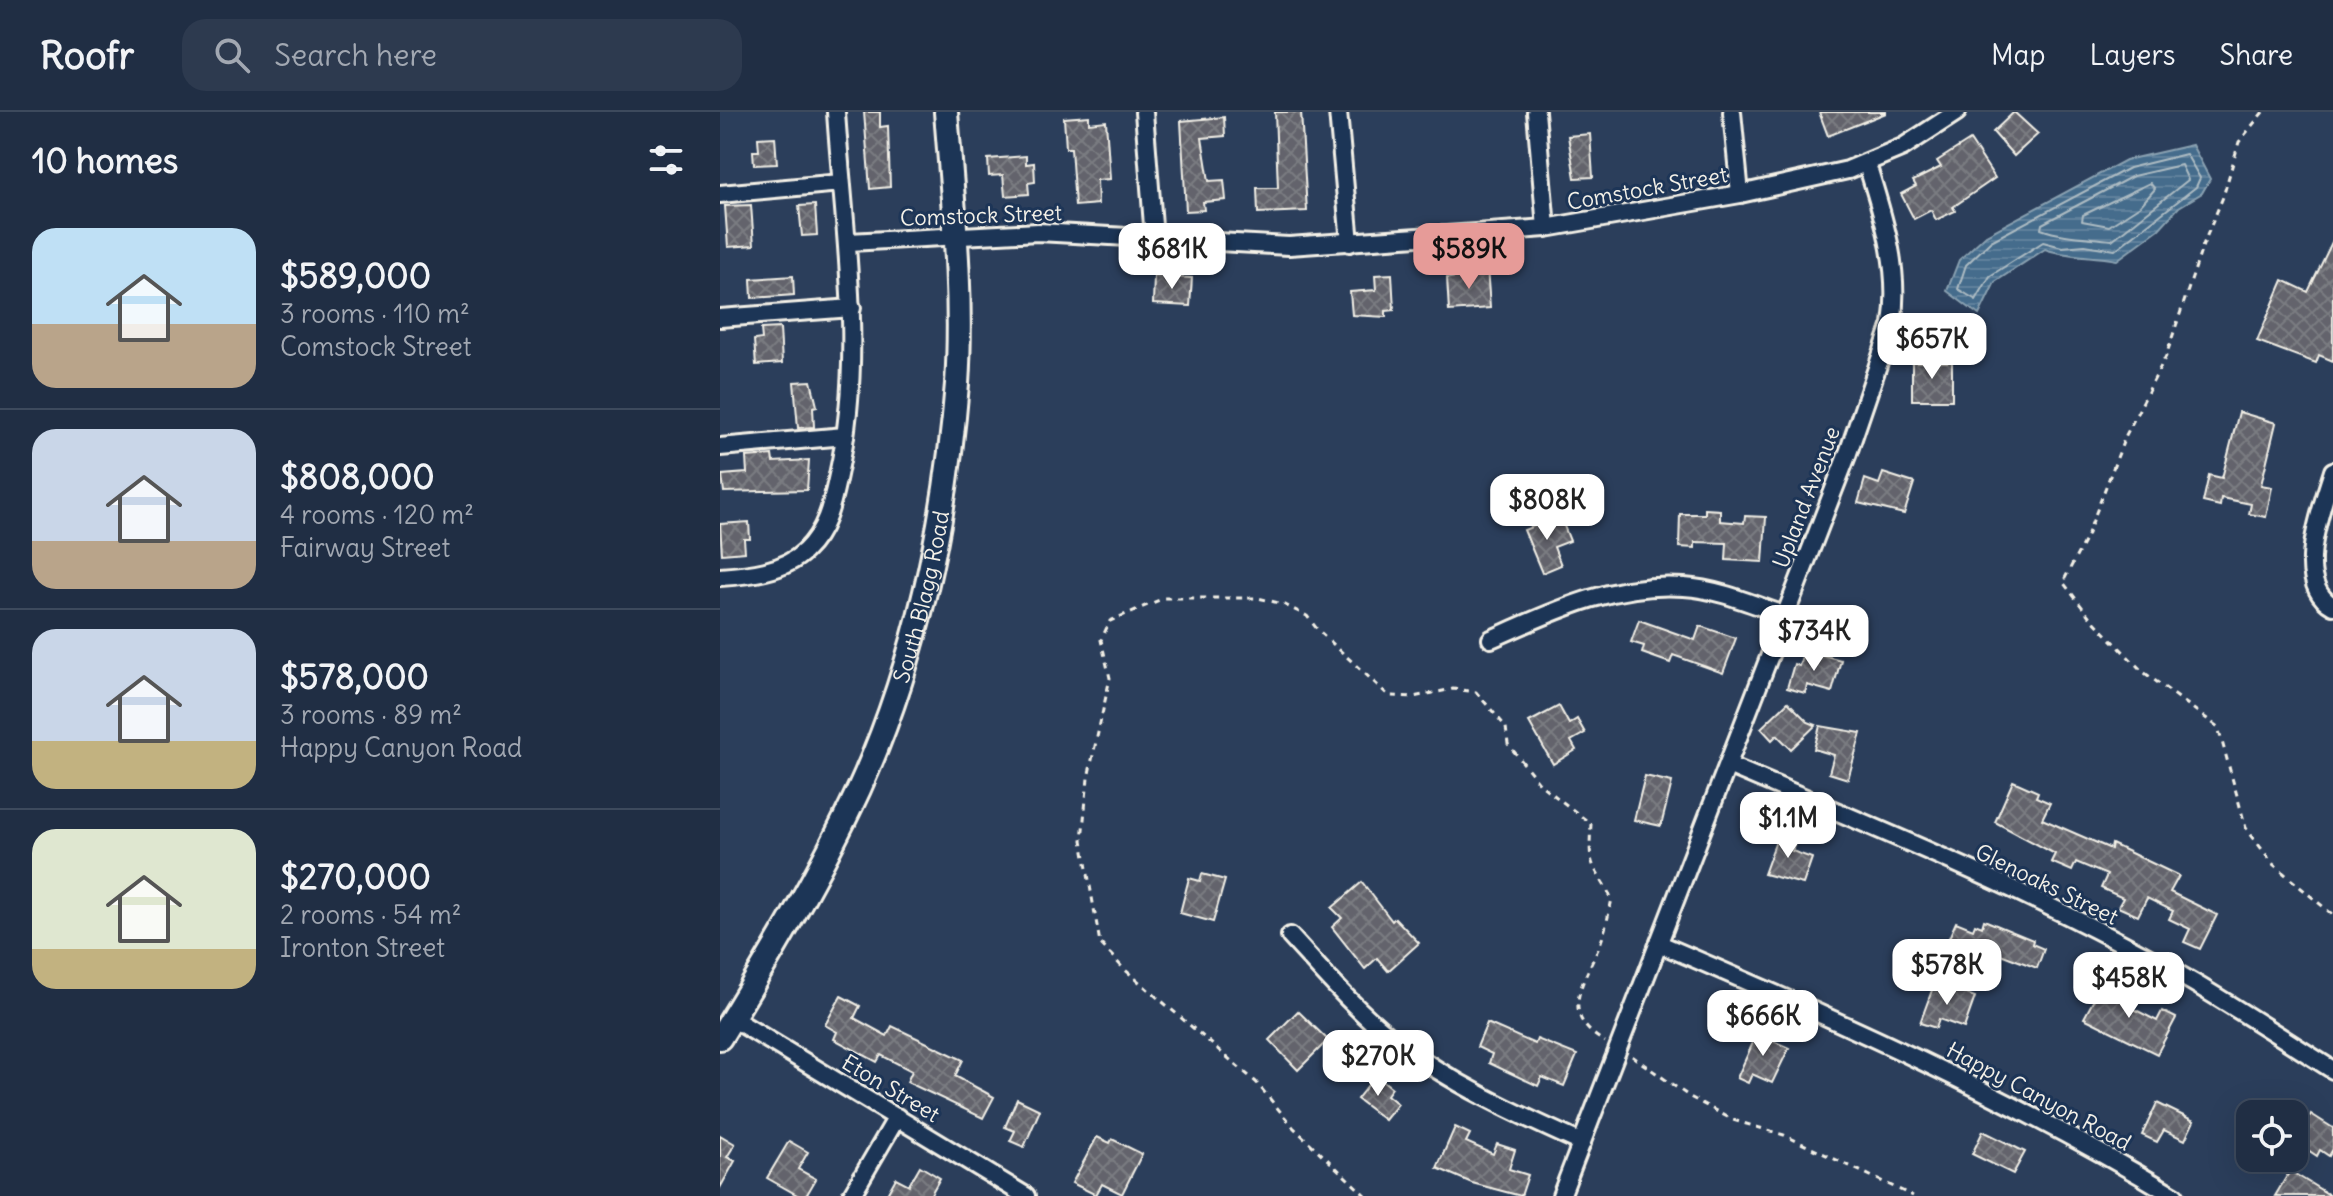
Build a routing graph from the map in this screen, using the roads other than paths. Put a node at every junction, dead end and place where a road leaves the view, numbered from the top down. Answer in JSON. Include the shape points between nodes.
{"nodes":[{"id":1,"x":836,"y":112,"type":"edge"},
{"id":2,"x":946,"y":112,"type":"edge"},
{"id":3,"x":1144,"y":112,"type":"edge"},
{"id":4,"x":1338,"y":112,"type":"edge"},
{"id":5,"x":1536,"y":112,"type":"edge"},
{"id":6,"x":1732,"y":112,"type":"edge"},
{"id":7,"x":1957,"y":112,"type":"edge"},
{"id":8,"x":1867,"y":164,"type":"junction"},
{"id":9,"x":841,"y":183,"type":"junction"},
{"id":10,"x":720,"y":194,"type":"edge"},
{"id":11,"x":1740,"y":194,"type":"junction"},
{"id":12,"x":1546,"y":228,"type":"junction"},
{"id":13,"x":956,"y":236,"type":"junction"},
{"id":14,"x":1154,"y":238,"type":"junction"},
{"id":15,"x":849,"y":242,"type":"junction"},
{"id":16,"x":1350,"y":243,"type":"junction"},
{"id":17,"x":852,"y":308,"type":"junction"},
{"id":18,"x":720,"y":318,"type":"edge"},
{"id":19,"x":845,"y":436,"type":"junction"},
{"id":20,"x":720,"y":447,"type":"edge"},
{"id":21,"x":2333,"y":471,"type":"edge"},
{"id":22,"x":720,"y":577,"type":"edge"},
{"id":23,"x":2333,"y":606,"type":"edge"},
{"id":24,"x":1784,"y":615,"type":"junction"},
{"id":25,"x":1491,"y":639,"type":"dead end"},
{"id":26,"x":1728,"y":765,"type":"junction"},
{"id":27,"x":1290,"y":936,"type":"dead end"},
{"id":28,"x":1660,"y":944,"type":"junction"},
{"id":29,"x":732,"y":1018,"type":"junction"},
{"id":30,"x":720,"y":1038,"type":"edge"},
{"id":31,"x":2333,"y":1070,"type":"edge"},
{"id":32,"x":897,"y":1117,"type":"junction"},
{"id":33,"x":1582,"y":1143,"type":"junction"},
{"id":34,"x":851,"y":1196,"type":"edge"},
{"id":35,"x":1026,"y":1196,"type":"edge"},
{"id":36,"x":1561,"y":1196,"type":"edge"},
{"id":37,"x":2175,"y":1196,"type":"edge"}],
"edges":[{"from":1,"to":9,"type":"street"},
{"from":2,"to":13,"type":"main road","name":"South Blagg Road"},
{"from":3,"to":14,"type":"street"},
{"from":4,"to":16,"type":"street"},
{"from":5,"to":12,"type":"street"},
{"from":6,"to":11,"type":"street"},
{"from":7,"to":8,"type":"street","name":"Comstock Street"},
{"from":8,"to":11,"type":"street","name":"Comstock Street"},
{"from":8,"to":24,"type":"street","name":"Upland Avenue","via":[[1892,253],[1892,324]]},
{"from":9,"to":10,"type":"street"},
{"from":9,"to":15,"type":"street"},
{"from":11,"to":12,"type":"street","name":"Comstock Street"},
{"from":12,"to":16,"type":"street","name":"Comstock Street"},
{"from":13,"to":14,"type":"street","name":"Comstock Street","via":[[1038,232]]},
{"from":13,"to":15,"type":"street","name":"Comstock Street"},
{"from":13,"to":29,"type":"main road","name":"South Blagg Road","via":[[957,381],[951,440],[936,539],[912,639],[855,797],[804,897]]},
{"from":14,"to":16,"type":"street","name":"Comstock Street","via":[[1289,246]]},
{"from":15,"to":17,"type":"street"},
{"from":17,"to":18,"type":"street"},
{"from":17,"to":19,"type":"street"},
{"from":19,"to":20,"type":"street"},
{"from":19,"to":22,"type":"street","via":[[830,513],[804,553],[774,569]]},
{"from":21,"to":23,"type":"street","via":[[2312,551],[2317,589]]},
{"from":24,"to":25,"type":"street","via":[[1718,593],[1636,587],[1600,594]]},
{"from":24,"to":26,"type":"street","name":"Upland Avenue"},
{"from":26,"to":28,"type":"street","name":"Upland Avenue"},
{"from":26,"to":31,"type":"street","name":"Glenoaks Street","via":[[2100,933],[2193,983]]},
{"from":27,"to":33,"type":"street","via":[[1393,1039],[1444,1075]]},
{"from":28,"to":33,"type":"street","name":"Upland Avenue","via":[[1611,1045]]},
{"from":28,"to":37,"type":"street","name":"Happy Canyon Road","via":[[1931,1063]]},
{"from":29,"to":30,"type":"main road","name":"South Blagg Road"},
{"from":29,"to":32,"type":"street","name":"Eton Street"},
{"from":32,"to":34,"type":"street"},
{"from":32,"to":35,"type":"street","name":"Eton Street"},
{"from":33,"to":36,"type":"street","name":"Upland Avenue"}]}
